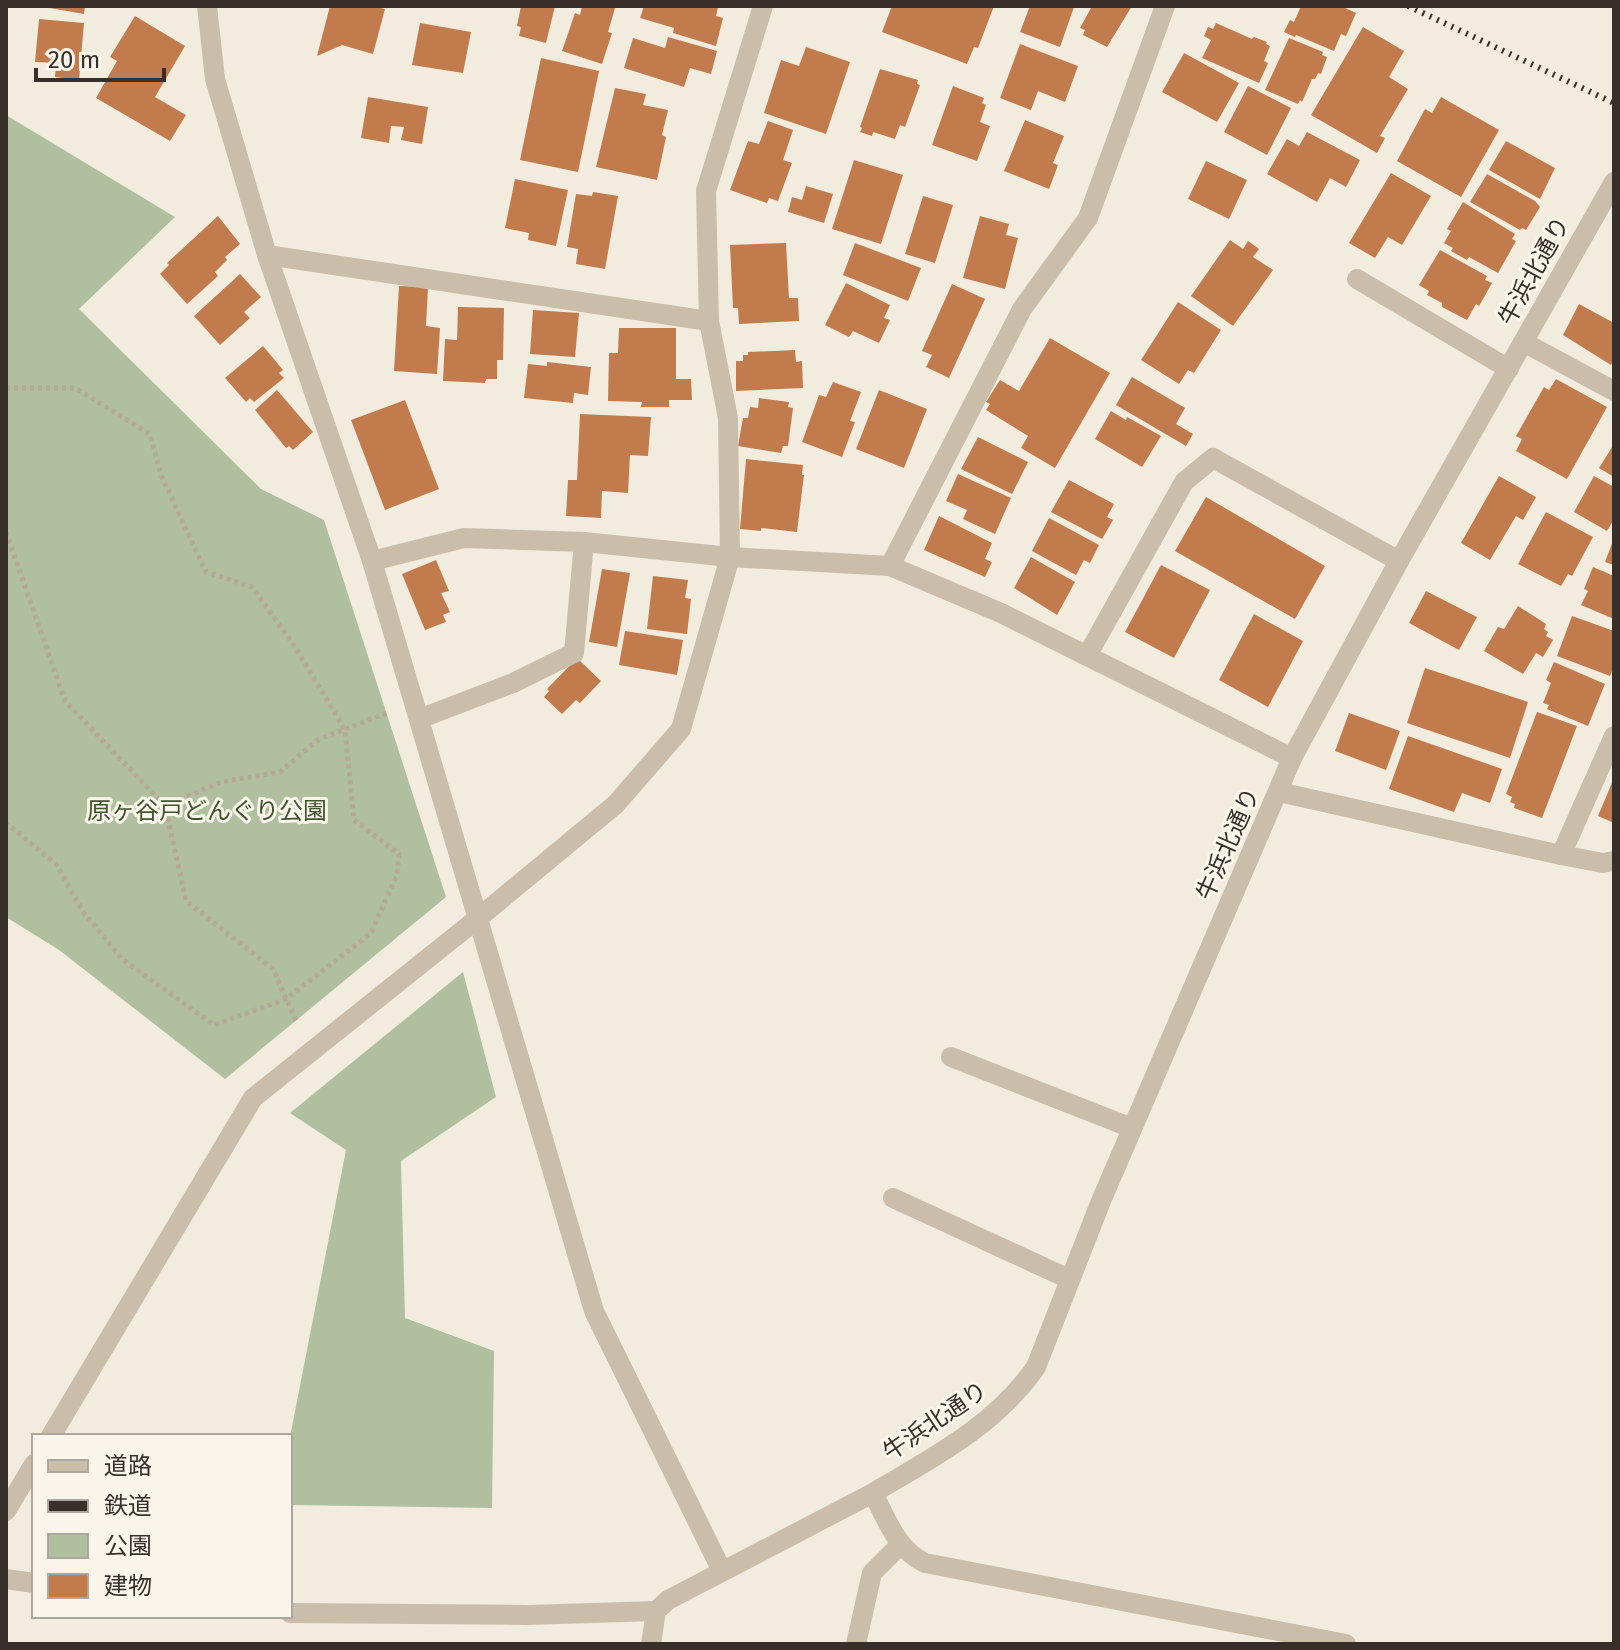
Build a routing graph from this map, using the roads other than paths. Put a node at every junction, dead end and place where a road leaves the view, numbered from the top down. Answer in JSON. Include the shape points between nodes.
{"nodes":[{"id":1,"x":207,"y":6,"type":"edge"},
{"id":2,"x":763,"y":6,"type":"edge"},
{"id":3,"x":1165,"y":6,"type":"edge"},
{"id":4,"x":1614,"y":182,"type":"edge"},
{"id":5,"x":267,"y":255,"type":"junction"},
{"id":6,"x":1357,"y":279,"type":"dead end"},
{"id":7,"x":709,"y":321,"type":"junction"},
{"id":8,"x":1525,"y":343,"type":"junction"},
{"id":9,"x":1509,"y":369,"type":"junction"},
{"id":10,"x":1614,"y":391,"type":"edge"},
{"id":11,"x":584,"y":542,"type":"junction"},
{"id":12,"x":730,"y":557,"type":"junction"},
{"id":13,"x":372,"y":561,"type":"junction"},
{"id":14,"x":1399,"y":561,"type":"junction"},
{"id":15,"x":890,"y":566,"type":"junction"},
{"id":16,"x":1087,"y":656,"type":"junction"},
{"id":17,"x":416,"y":711,"type":"junction"},
{"id":18,"x":1614,"y":736,"type":"edge"},
{"id":19,"x":1292,"y":758,"type":"junction"},
{"id":20,"x":1279,"y":792,"type":"junction"},
{"id":21,"x":1561,"y":855,"type":"junction"},
{"id":22,"x":1614,"y":861,"type":"edge"},
{"id":23,"x":477,"y":919,"type":"junction"},
{"id":24,"x":951,"y":1057,"type":"dead end"},
{"id":25,"x":1132,"y":1128,"type":"junction"},
{"id":26,"x":893,"y":1198,"type":"dead end"},
{"id":27,"x":1069,"y":1279,"type":"junction"},
{"id":28,"x":52,"y":1434,"type":"edge"},
{"id":29,"x":32,"y":1467,"type":"edge"},
{"id":30,"x":873,"y":1493,"type":"junction"},
{"id":31,"x":6,"y":1511,"type":"edge"},
{"id":32,"x":900,"y":1545,"type":"junction"},
{"id":33,"x":722,"y":1571,"type":"junction"},
{"id":34,"x":6,"y":1579,"type":"edge"},
{"id":35,"x":32,"y":1583,"type":"edge"},
{"id":36,"x":656,"y":1611,"type":"junction"},
{"id":37,"x":292,"y":1613,"type":"edge"},
{"id":38,"x":651,"y":1644,"type":"edge"},
{"id":39,"x":856,"y":1644,"type":"edge"},
{"id":40,"x":1346,"y":1644,"type":"edge"}],
"edges":[{"from":1,"to":5,"type":"street","via":[[215,79]]},
{"from":2,"to":7,"type":"street","via":[[706,191]]},
{"from":3,"to":15,"type":"street","via":[[1088,218],[1022,309]]},
{"from":4,"to":8,"type":"street","name":"牛浜北通り"},
{"from":5,"to":7,"type":"street"},
{"from":5,"to":13,"type":"street"},
{"from":6,"to":9,"type":"street"},
{"from":7,"to":12,"type":"street","via":[[728,418]]},
{"from":8,"to":9,"type":"street","name":"牛浜北通り"},
{"from":8,"to":10,"type":"street"},
{"from":9,"to":14,"type":"street","name":"牛浜北通り"},
{"from":11,"to":12,"type":"street"},
{"from":11,"to":13,"type":"street","via":[[464,538]]},
{"from":11,"to":17,"type":"street","via":[[574,653],[513,683]]},
{"from":12,"to":15,"type":"street"},
{"from":12,"to":23,"type":"street","via":[[681,729],[616,804]]},
{"from":13,"to":17,"type":"street"},
{"from":14,"to":16,"type":"street","via":[[1213,458],[1184,482]]},
{"from":14,"to":19,"type":"street","name":"牛浜北通り"},
{"from":15,"to":16,"type":"street"},
{"from":16,"to":19,"type":"street"},
{"from":17,"to":23,"type":"street"},
{"from":18,"to":21,"type":"street"},
{"from":19,"to":20,"type":"street","name":"牛浜北通り"},
{"from":20,"to":21,"type":"street"},
{"from":20,"to":25,"type":"street","name":"牛浜北通り"},
{"from":21,"to":22,"type":"street"},
{"from":23,"to":28,"type":"street","via":[[253,1098]]},
{"from":23,"to":33,"type":"street","via":[[594,1311]]},
{"from":24,"to":25,"type":"street"},
{"from":25,"to":27,"type":"street","name":"牛浜北通り"},
{"from":26,"to":27,"type":"street"},
{"from":27,"to":30,"type":"street","name":"牛浜北通り","via":[[1036,1367],[1021,1389],[982,1425]]},
{"from":29,"to":31,"type":"street"},
{"from":30,"to":32,"type":"street"},
{"from":30,"to":33,"type":"street","name":"牛浜北通り"},
{"from":32,"to":39,"type":"street","via":[[872,1573]]},
{"from":32,"to":40,"type":"street","via":[[925,1563]]},
{"from":33,"to":36,"type":"street","name":"牛浜北通り"},
{"from":34,"to":35,"type":"street"},
{"from":36,"to":37,"type":"street"},
{"from":36,"to":38,"type":"street"}]}
